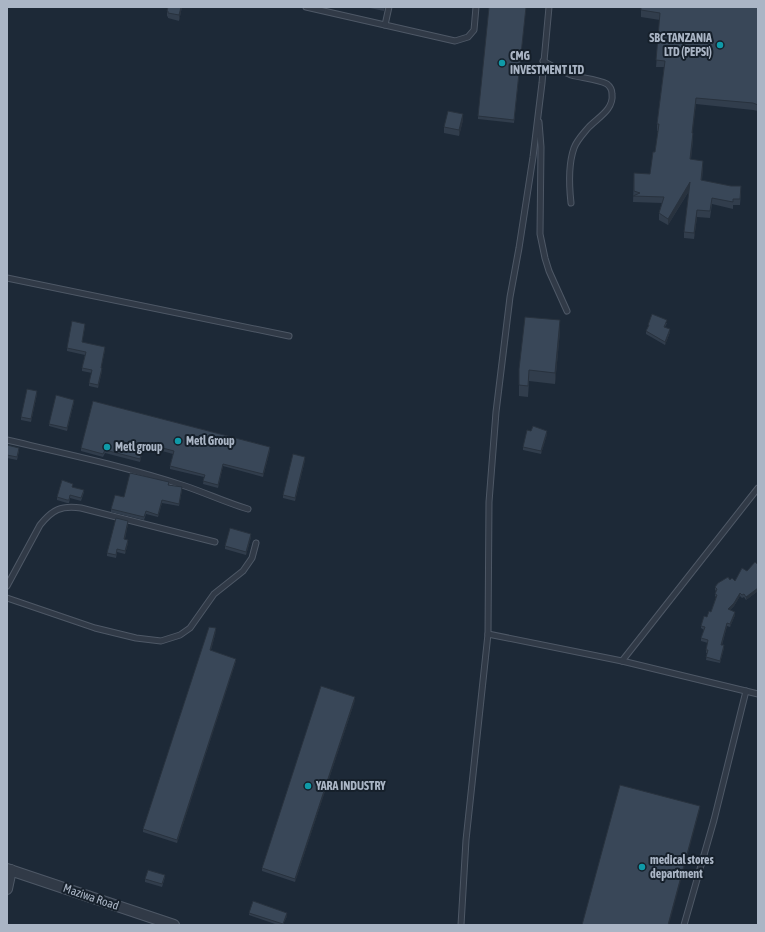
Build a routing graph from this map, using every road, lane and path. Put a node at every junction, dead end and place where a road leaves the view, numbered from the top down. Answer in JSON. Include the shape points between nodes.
{"nodes":[{"id":1,"x":306,"y":7,"type":"edge"},
{"id":2,"x":389,"y":7,"type":"edge"},
{"id":3,"x":476,"y":7,"type":"edge"},
{"id":4,"x":549,"y":7,"type":"edge"},
{"id":5,"x":385,"y":25,"type":"junction"},
{"id":6,"x":543,"y":61,"type":"junction"},
{"id":7,"x":538,"y":113,"type":"junction"},
{"id":8,"x":571,"y":203,"type":"dead end"},
{"id":9,"x":7,"y":278,"type":"edge"},
{"id":10,"x":567,"y":311,"type":"dead end"},
{"id":11,"x":289,"y":336,"type":"dead end"},
{"id":12,"x":7,"y":440,"type":"edge"},
{"id":13,"x":758,"y":488,"type":"edge"},
{"id":14,"x":248,"y":510,"type":"dead end"},
{"id":15,"x":215,"y":542,"type":"dead end"},
{"id":16,"x":256,"y":544,"type":"dead end"},
{"id":17,"x":7,"y":586,"type":"edge"},
{"id":18,"x":7,"y":598,"type":"edge"},
{"id":19,"x":488,"y":634,"type":"junction"},
{"id":20,"x":622,"y":661,"type":"junction"},
{"id":21,"x":746,"y":691,"type":"junction"},
{"id":22,"x":758,"y":694,"type":"edge"},
{"id":23,"x":9,"y":870,"type":"edge"},
{"id":24,"x":7,"y":889,"type":"edge"},
{"id":25,"x":174,"y":925,"type":"edge"},
{"id":26,"x":461,"y":925,"type":"edge"},
{"id":27,"x":684,"y":925,"type":"edge"}],
"edges":[{"from":1,"to":5,"type":"lane"},
{"from":2,"to":5,"type":"lane"},
{"from":3,"to":5,"type":"lane","via":[[474,30],[468,37],[455,41]]},
{"from":4,"to":6,"type":"lane"},
{"from":6,"to":7,"type":"lane"},
{"from":6,"to":8,"type":"lane","via":[[571,75],[602,82],[612,89],[610,107],[590,126],[575,147],[569,179]]},
{"from":7,"to":10,"type":"lane","via":[[541,147],[540,234],[549,271]]},
{"from":7,"to":19,"type":"lane","via":[[510,297],[496,412],[489,502]]},
{"from":9,"to":11,"type":"lane"},
{"from":12,"to":14,"type":"lane","via":[[185,486]]},
{"from":13,"to":20,"type":"lane"},
{"from":15,"to":17,"type":"lane","via":[[67,506],[53,512],[40,525]]},
{"from":16,"to":18,"type":"lane","via":[[252,558],[243,571],[214,594],[190,628],[180,635],[161,641],[95,628]]},
{"from":19,"to":20,"type":"lane"},
{"from":19,"to":26,"type":"lane","via":[[466,840]]},
{"from":20,"to":21,"type":"lane"},
{"from":21,"to":22,"type":"lane"},
{"from":21,"to":27,"type":"lane","via":[[714,820]]},
{"from":23,"to":24,"type":"street"},
{"from":23,"to":25,"type":"street","name":"Maziwa Road"}]}
